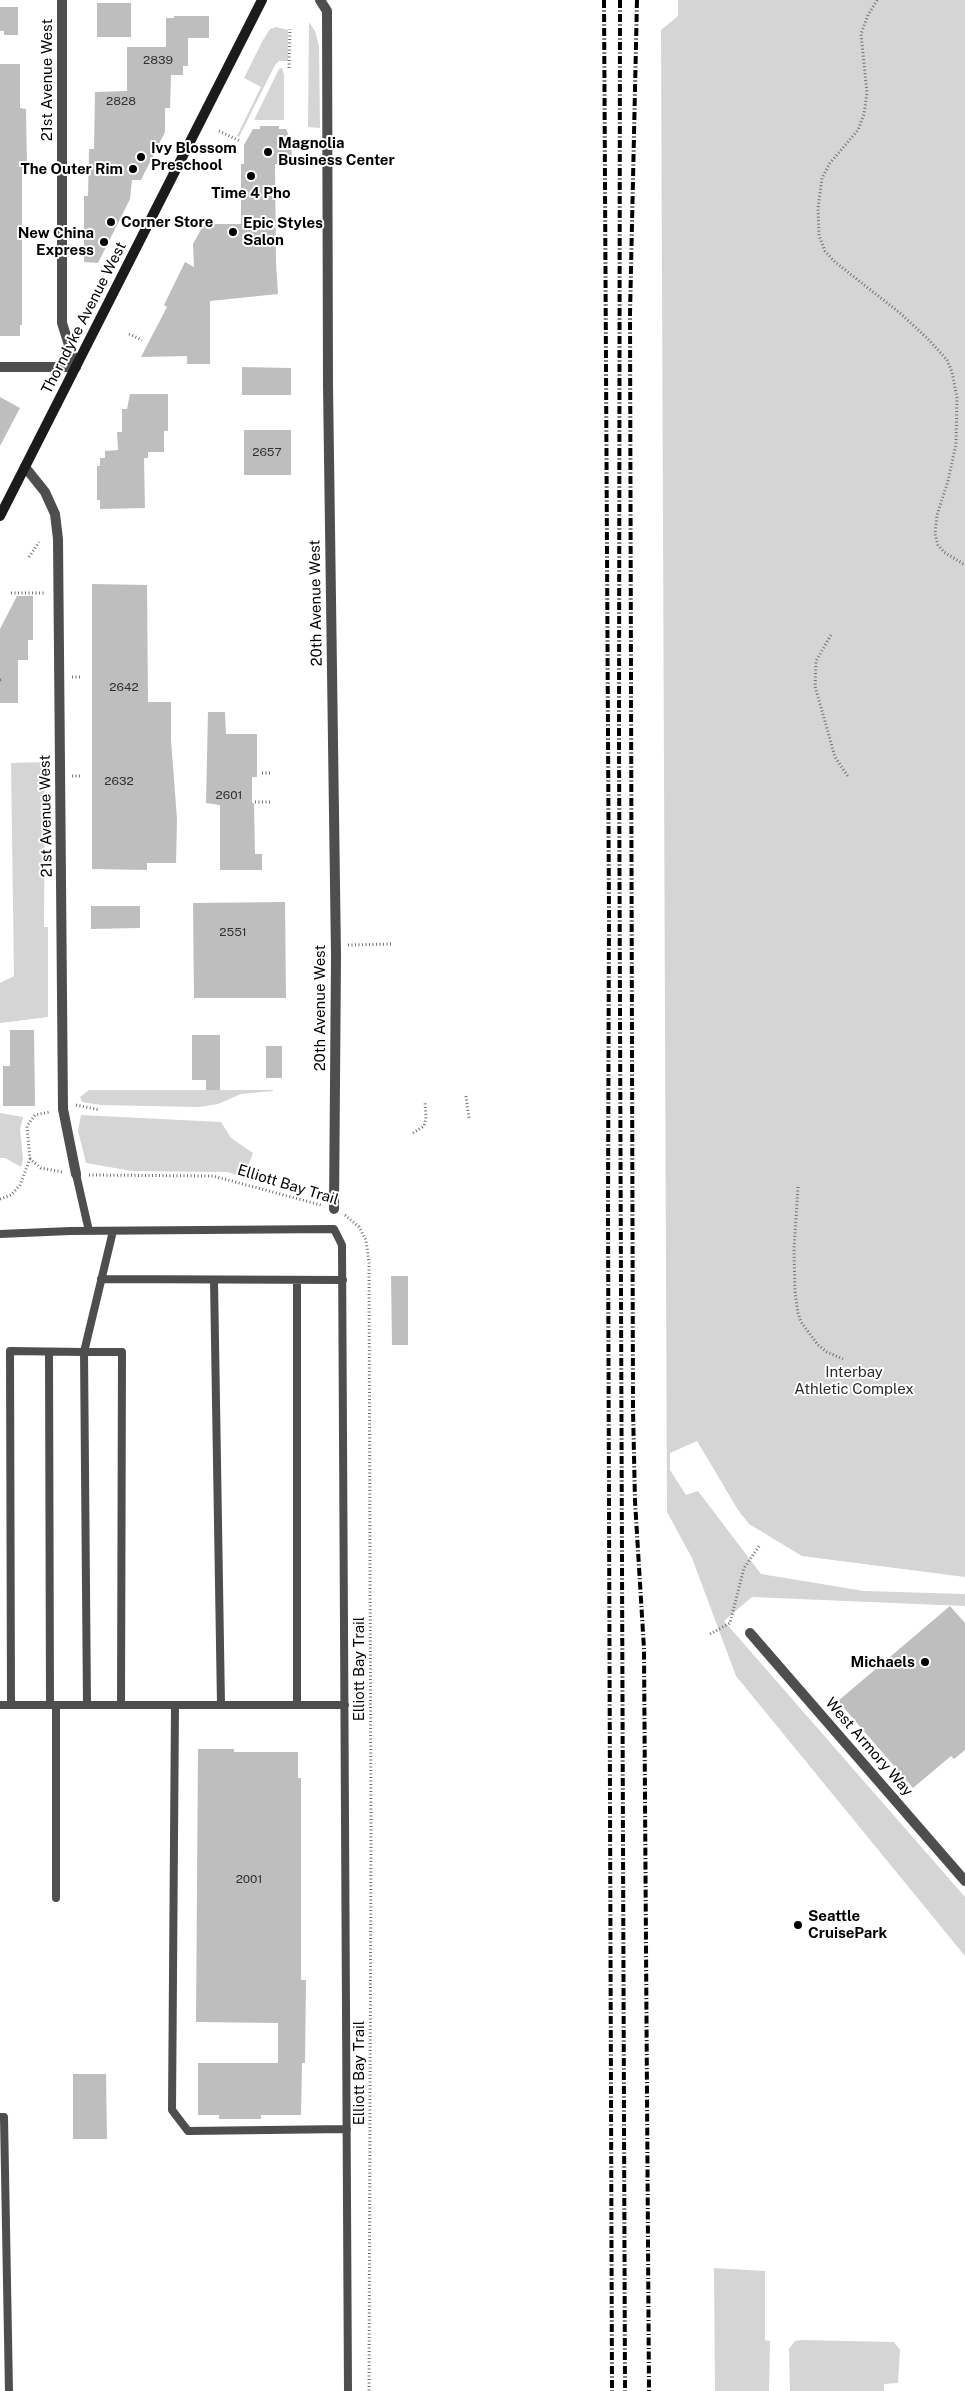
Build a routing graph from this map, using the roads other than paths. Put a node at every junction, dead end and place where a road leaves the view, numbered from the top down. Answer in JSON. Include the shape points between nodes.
{"nodes":[{"id":1,"x":62,"y":0,"type":"edge"},
{"id":2,"x":262,"y":0,"type":"edge"},
{"id":3,"x":320,"y":0,"type":"edge"},
{"id":4,"x":0,"y":367,"type":"edge"},
{"id":5,"x":76,"y":367,"type":"junction"},
{"id":6,"x":25,"y":467,"type":"junction"},
{"id":7,"x":0,"y":516,"type":"edge"},
{"id":8,"x":76,"y":1174,"type":"joint"},
{"id":9,"x":334,"y":1209,"type":"road end"},
{"id":10,"x":89,"y":1231,"type":"junction"},
{"id":11,"x":113,"y":1231,"type":"junction"},
{"id":12,"x":0,"y":1234,"type":"edge"},
{"id":13,"x":101,"y":1279,"type":"junction"},
{"id":14,"x":214,"y":1280,"type":"junction"},
{"id":15,"x":297,"y":1280,"type":"junction"},
{"id":16,"x":343,"y":1280,"type":"junction"},
{"id":17,"x":49,"y":1352,"type":"junction"},
{"id":18,"x":84,"y":1352,"type":"junction"},
{"id":19,"x":750,"y":1633,"type":"dead end"},
{"id":20,"x":0,"y":1705,"type":"edge"},
{"id":21,"x":11,"y":1705,"type":"junction"},
{"id":22,"x":53,"y":1705,"type":"junction"},
{"id":23,"x":87,"y":1705,"type":"junction"},
{"id":24,"x":121,"y":1705,"type":"junction"},
{"id":25,"x":175,"y":1705,"type":"junction"},
{"id":26,"x":221,"y":1705,"type":"junction"},
{"id":27,"x":297,"y":1705,"type":"junction"},
{"id":28,"x":345,"y":1705,"type":"junction"},
{"id":29,"x":965,"y":1882,"type":"edge"},
{"id":30,"x":56,"y":1898,"type":"dead end"},
{"id":31,"x":0,"y":2117,"type":"edge"},
{"id":32,"x":347,"y":2129,"type":"junction"},
{"id":33,"x":9,"y":2391,"type":"edge"},
{"id":34,"x":348,"y":2391,"type":"edge"}],
"edges":[{"from":1,"to":5,"type":"street","name":"21st Avenue West","via":[[62,323]]},
{"from":2,"to":5,"type":"main road","name":"Thorndyke Avenue West"},
{"from":3,"to":9,"type":"street","name":"20th Avenue West","via":[[327,11],[336,945]]},
{"from":4,"to":5,"type":"street"},
{"from":5,"to":6,"type":"main road","name":"Thorndyke Avenue West"},
{"from":6,"to":7,"type":"main road","name":"Thorndyke Avenue West"},
{"from":6,"to":8,"type":"street","name":"21st Avenue West","via":[[45,492],[55,514],[58,539],[63,1109]]},
{"from":8,"to":10,"type":"lane"},
{"from":10,"to":11,"type":"lane"},
{"from":10,"to":12,"type":"lane"},
{"from":11,"to":13,"type":"lane"},
{"from":11,"to":16,"type":"lane","via":[[334,1229],[342,1245]]},
{"from":13,"to":14,"type":"lane"},
{"from":13,"to":18,"type":"lane"},
{"from":14,"to":15,"type":"lane"},
{"from":14,"to":26,"type":"lane"},
{"from":15,"to":16,"type":"lane"},
{"from":15,"to":27,"type":"lane"},
{"from":16,"to":28,"type":"lane"},
{"from":17,"to":18,"type":"lane"},
{"from":17,"to":21,"type":"lane","via":[[10,1351]]},
{"from":17,"to":22,"type":"lane"},
{"from":18,"to":23,"type":"lane"},
{"from":18,"to":24,"type":"lane","via":[[122,1352]]},
{"from":19,"to":29,"type":"street","name":"West Armory Way"},
{"from":20,"to":21,"type":"lane"},
{"from":21,"to":22,"type":"lane"},
{"from":22,"to":23,"type":"lane"},
{"from":22,"to":30,"type":"lane"},
{"from":23,"to":24,"type":"lane"},
{"from":24,"to":25,"type":"lane"},
{"from":25,"to":26,"type":"lane"},
{"from":25,"to":32,"type":"lane","via":[[172,2110],[188,2131]]},
{"from":26,"to":27,"type":"lane"},
{"from":27,"to":28,"type":"lane"},
{"from":28,"to":32,"type":"lane"},
{"from":31,"to":33,"type":"lane","via":[[4,2117]]},
{"from":32,"to":34,"type":"lane"}]}
